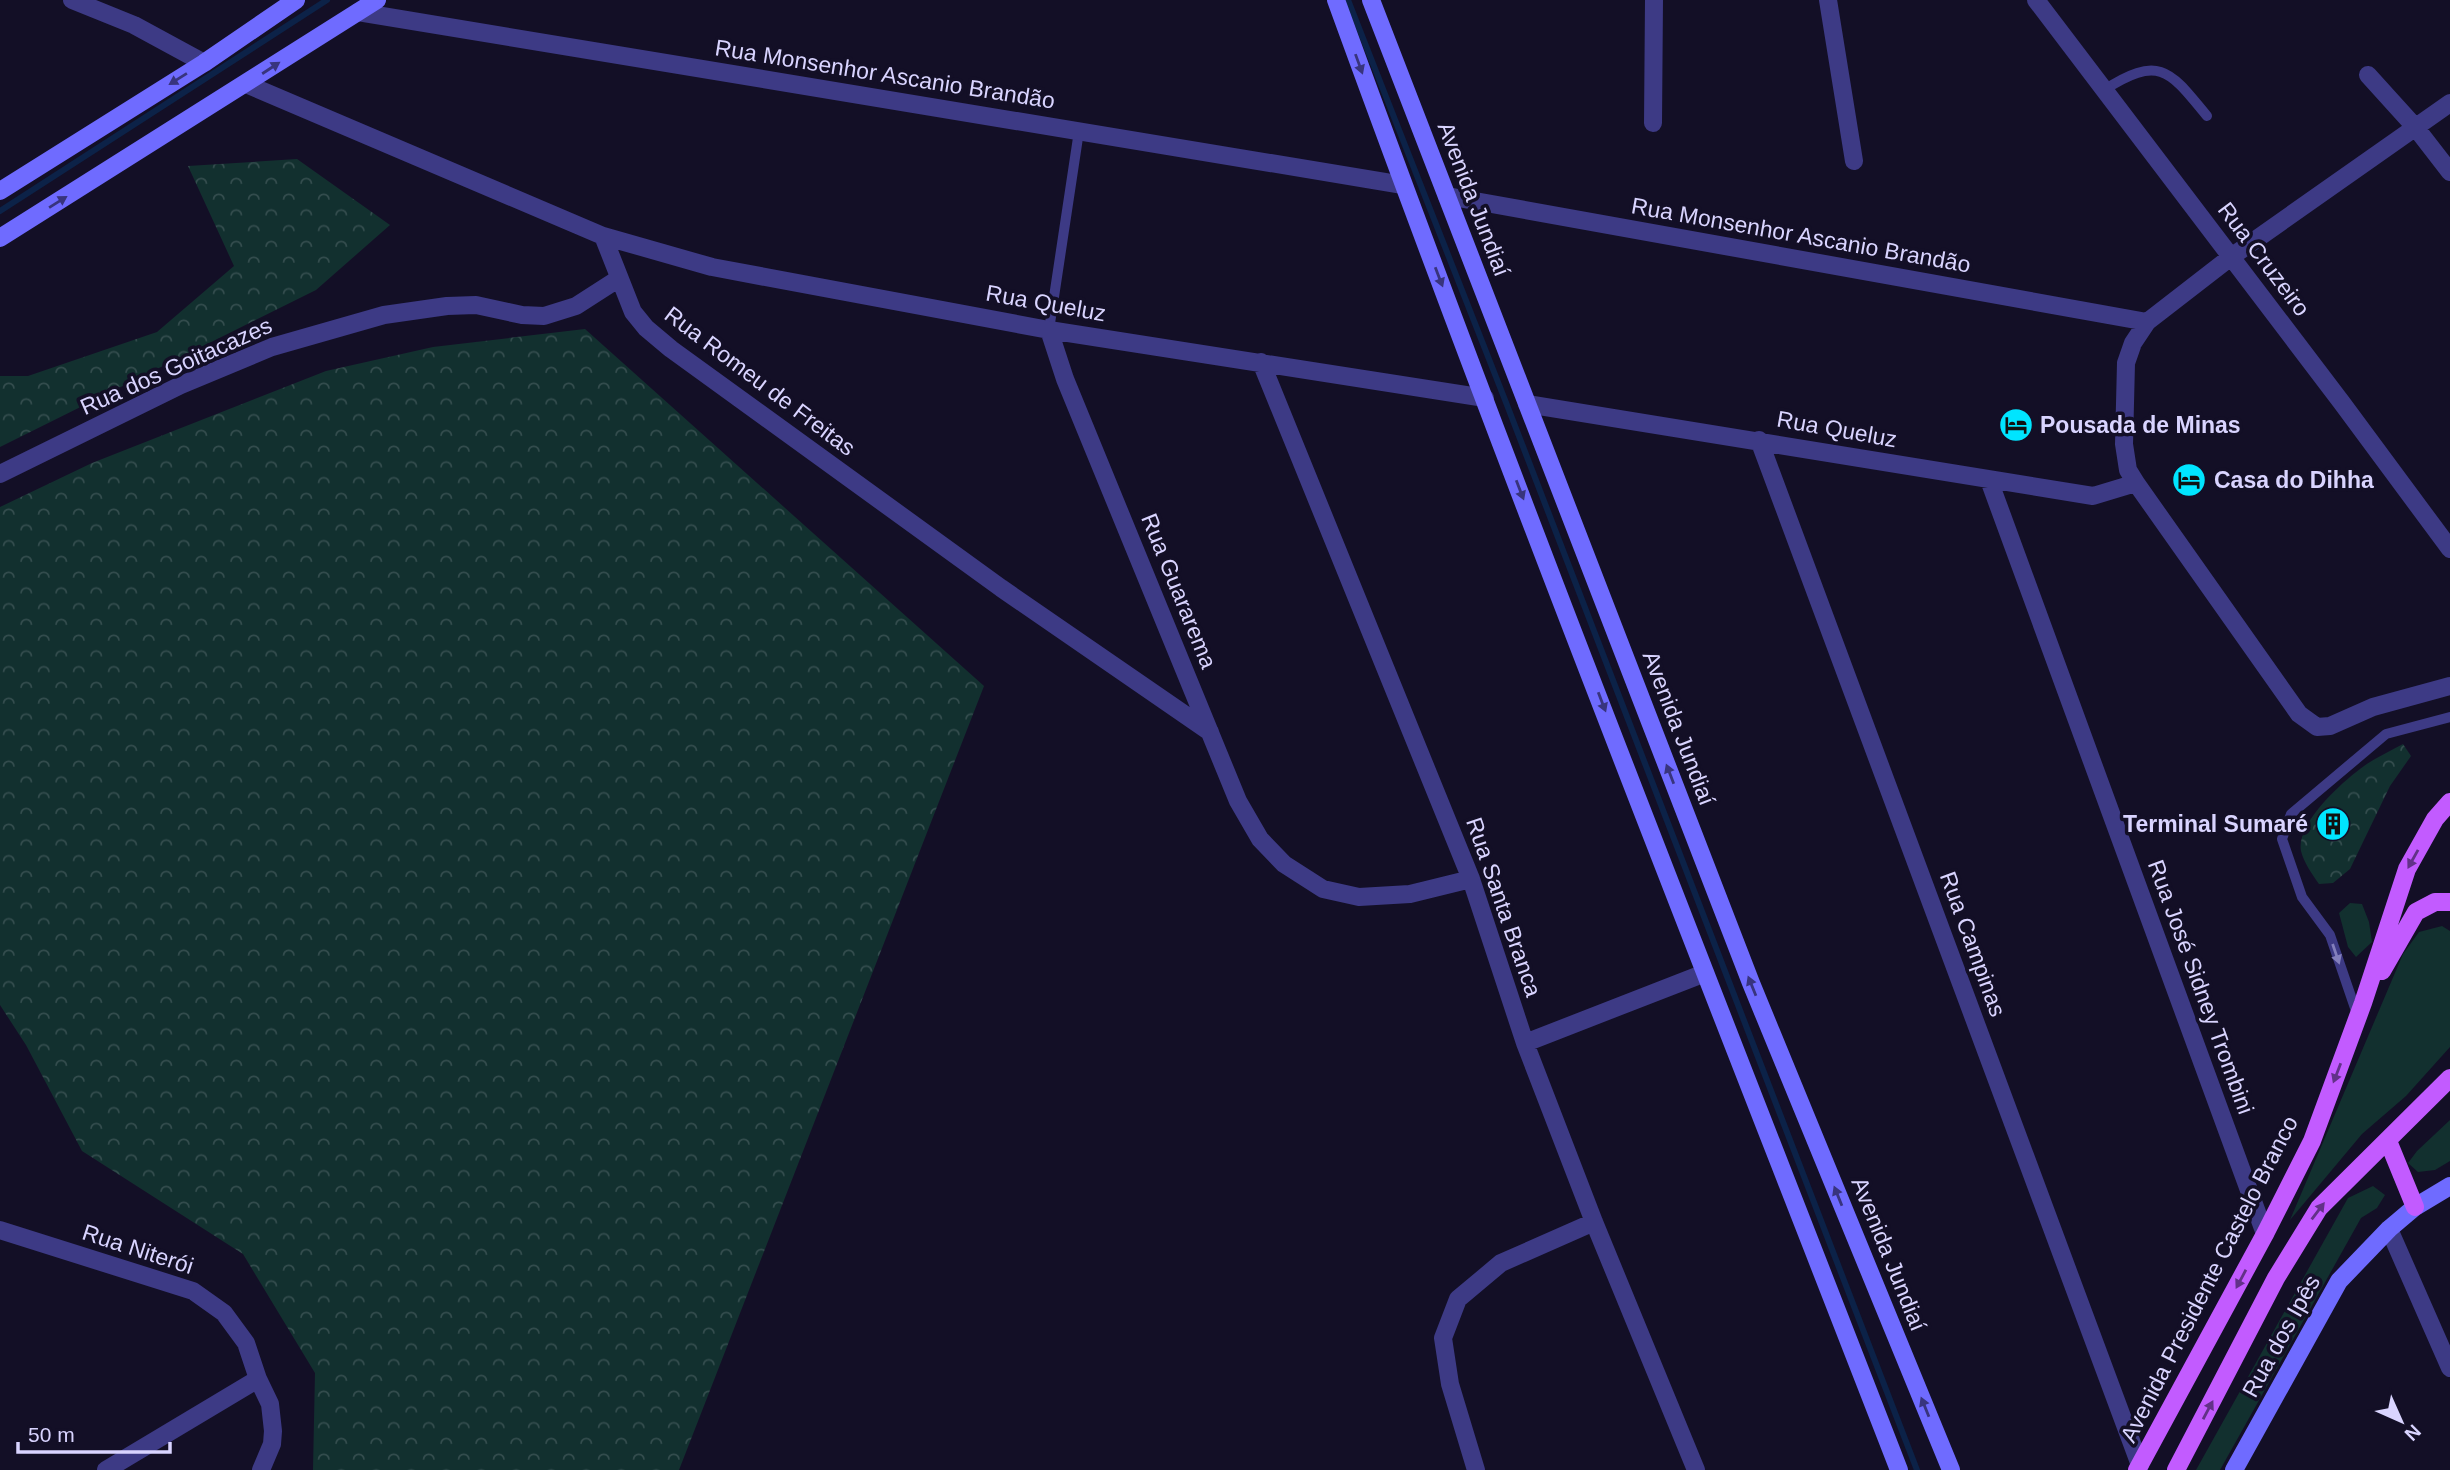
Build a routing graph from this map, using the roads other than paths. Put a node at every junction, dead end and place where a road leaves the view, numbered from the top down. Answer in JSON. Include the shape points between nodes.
{"nodes":[{"id":1,"x":72,"y":0,"type":"edge"},
{"id":2,"x":296,"y":0,"type":"edge"},
{"id":3,"x":377,"y":0,"type":"edge"},
{"id":4,"x":1336,"y":0,"type":"edge"},
{"id":5,"x":1371,"y":0,"type":"edge"},
{"id":6,"x":1654,"y":0,"type":"edge"},
{"id":7,"x":1828,"y":0,"type":"edge"},
{"id":8,"x":2036,"y":0,"type":"edge"},
{"id":9,"x":358,"y":12,"type":"junction"},
{"id":10,"x":204,"y":63,"type":"junction"},
{"id":11,"x":2368,"y":75,"type":"dead end"},
{"id":12,"x":246,"y":84,"type":"junction"},
{"id":13,"x":2104,"y":90,"type":"junction"},
{"id":14,"x":2450,"y":103,"type":"edge"},
{"id":15,"x":2207,"y":116,"type":"dead end"},
{"id":16,"x":1653,"y":123,"type":"dead end"},
{"id":17,"x":2416,"y":128,"type":"junction"},
{"id":18,"x":1079,"y":131,"type":"junction"},
{"id":19,"x":1854,"y":161,"type":"dead end"},
{"id":20,"x":2450,"y":172,"type":"edge"},
{"id":21,"x":1403,"y":185,"type":"junction"},
{"id":22,"x":0,"y":191,"type":"edge"},
{"id":23,"x":1447,"y":196,"type":"junction"},
{"id":24,"x":603,"y":236,"type":"junction"},
{"id":25,"x":0,"y":238,"type":"edge"},
{"id":26,"x":2231,"y":257,"type":"junction"},
{"id":27,"x":618,"y":279,"type":"junction"},
{"id":28,"x":2147,"y":322,"type":"junction"},
{"id":29,"x":1049,"y":330,"type":"junction"},
{"id":30,"x":1261,"y":362,"type":"junction"},
{"id":31,"x":1485,"y":398,"type":"junction"},
{"id":32,"x":1527,"y":404,"type":"junction"},
{"id":33,"x":1759,"y":440,"type":"junction"},
{"id":34,"x":0,"y":474,"type":"edge"},
{"id":35,"x":1989,"y":480,"type":"junction"},
{"id":36,"x":2136,"y":483,"type":"junction"},
{"id":37,"x":2450,"y":549,"type":"edge"},
{"id":38,"x":2450,"y":686,"type":"edge"},
{"id":39,"x":2450,"y":716,"type":"edge"},
{"id":40,"x":1210,"y":732,"type":"junction"},
{"id":41,"x":2450,"y":802,"type":"edge"},
{"id":42,"x":1471,"y":879,"type":"junction"},
{"id":43,"x":2450,"y":902,"type":"edge"},
{"id":44,"x":1705,"y":973,"type":"junction"},
{"id":45,"x":2361,"y":1010,"type":"junction"},
{"id":46,"x":1525,"y":1043,"type":"junction"},
{"id":47,"x":2450,"y":1078,"type":"edge"},
{"id":48,"x":2388,"y":1141,"type":"junction"},
{"id":49,"x":2450,"y":1186,"type":"edge"},
{"id":50,"x":2414,"y":1207,"type":"junction"},
{"id":51,"x":1594,"y":1223,"type":"junction"},
{"id":52,"x":2389,"y":1228,"type":"junction"},
{"id":53,"x":0,"y":1230,"type":"edge"},
{"id":54,"x":2265,"y":1234,"type":"junction"},
{"id":55,"x":2450,"y":1368,"type":"edge"},
{"id":56,"x":258,"y":1380,"type":"junction"},
{"id":57,"x":2139,"y":1468,"type":"edge"},
{"id":58,"x":106,"y":1470,"type":"edge"},
{"id":59,"x":261,"y":1470,"type":"edge"},
{"id":60,"x":1476,"y":1470,"type":"edge"},
{"id":61,"x":1696,"y":1470,"type":"edge"},
{"id":62,"x":1899,"y":1470,"type":"edge"},
{"id":63,"x":1951,"y":1470,"type":"edge"},
{"id":64,"x":2176,"y":1470,"type":"edge"},
{"id":65,"x":2235,"y":1470,"type":"edge"}],
"edges":[{"from":1,"to":10,"type":"street","via":[[134,25]]},
{"from":2,"to":10,"type":"main road"},
{"from":3,"to":9,"type":"main road"},
{"from":4,"to":21,"type":"main road","one_way":true},
{"from":5,"to":23,"type":"main road","name":"Avenida Jundiaí"},
{"from":6,"to":16,"type":"street"},
{"from":7,"to":19,"type":"street"},
{"from":8,"to":13,"type":"street","name":"Rua Cruzeiro"},
{"from":12,"to":9,"type":"main road","one_way":true},
{"from":9,"to":18,"type":"street","name":"Rua Monsenhor Ascanio Brandão"},
{"from":10,"to":22,"type":"main road","one_way":true},
{"from":11,"to":17,"type":"street"},
{"from":12,"to":24,"type":"street"},
{"from":25,"to":12,"type":"main road","one_way":true},
{"from":13,"to":15,"type":"lane","via":[[2130,73],[2156,70],[2176,78]]},
{"from":13,"to":26,"type":"street","name":"Rua Cruzeiro"},
{"from":14,"to":17,"type":"street"},
{"from":17,"to":20,"type":"street"},
{"from":17,"to":26,"type":"street"},
{"from":18,"to":21,"type":"street","name":"Rua Monsenhor Ascanio Brandão"},
{"from":18,"to":29,"type":"lane","name":"Rua Guararema"},
{"from":21,"to":31,"type":"main road","one_way":true},
{"from":23,"to":28,"type":"street","name":"Rua Monsenhor Ascanio Brandão"},
{"from":23,"to":32,"type":"main road","name":"Avenida Jundiaí"},
{"from":24,"to":27,"type":"street","name":"Rua Romeu de Freitas"},
{"from":24,"to":29,"type":"street","name":"Rua Queluz","via":[[712,267]]},
{"from":26,"to":28,"type":"street"},
{"from":26,"to":37,"type":"street","name":"Rua Cruzeiro"},
{"from":27,"to":34,"type":"street","name":"Rua dos Goitacazes","via":[[576,306],[551,314],[446,306],[384,315],[272,347],[181,385]]},
{"from":27,"to":40,"type":"street","name":"Rua Romeu de Freitas","via":[[633,312],[671,349],[1001,588]]},
{"from":28,"to":36,"type":"street","via":[[2126,363],[2124,444],[2128,470]]},
{"from":29,"to":30,"type":"street","name":"Rua Queluz"},
{"from":29,"to":40,"type":"street","name":"Rua Guararema"},
{"from":30,"to":31,"type":"street","name":"Rua Queluz"},
{"from":30,"to":42,"type":"street","name":"Rua Santa Branca"},
{"from":31,"to":44,"type":"main road","one_way":true},
{"from":32,"to":33,"type":"street","name":"Rua Queluz"},
{"from":63,"to":32,"type":"main road","name":"Avenida Jundiaí","one_way":true,"via":[[1751,983]]},
{"from":33,"to":35,"type":"street","name":"Rua Queluz"},
{"from":33,"to":57,"type":"street","name":"Rua Campinas"},
{"from":35,"to":36,"type":"street","name":"Rua Queluz","via":[[2093,496]]},
{"from":35,"to":54,"type":"street","name":"Rua José Sidney Trombini"},
{"from":36,"to":38,"type":"street","via":[[2299,714],[2317,727]]},
{"from":39,"to":45,"type":"lane","one_way":true,"via":[[2386,734],[2291,814],[2282,839],[2302,897],[2330,934]]},
{"from":40,"to":42,"type":"street","name":"Rua Guararema","via":[[1238,801],[1260,839],[1284,864],[1323,889],[1359,897],[1397,895]]},
{"from":41,"to":45,"type":"main road","name":"Avenida Presidente Castelo Branco","one_way":true,"via":[[2407,869]]},
{"from":42,"to":46,"type":"street","name":"Rua Santa Branca"},
{"from":43,"to":45,"type":"main road","via":[[2435,902],[2416,912]]},
{"from":44,"to":46,"type":"street"},
{"from":44,"to":62,"type":"main road"},
{"from":45,"to":54,"type":"main road","name":"Avenida Presidente Castelo Branco","one_way":true,"via":[[2312,1141]]},
{"from":46,"to":51,"type":"street","name":"Rua Santa Branca"},
{"from":47,"to":48,"type":"main road"},
{"from":48,"to":50,"type":"main road"},
{"from":64,"to":48,"type":"main road","one_way":true,"via":[[2276,1278],[2319,1208]]},
{"from":49,"to":50,"type":"main road","name":"Rua dos Ipês"},
{"from":50,"to":52,"type":"main road","name":"Rua dos Ipês"},
{"from":51,"to":60,"type":"street","via":[[1501,1263],[1458,1299],[1443,1338],[1450,1384]]},
{"from":51,"to":61,"type":"street","name":"Rua Santa Branca"},
{"from":52,"to":55,"type":"street"},
{"from":52,"to":65,"type":"main road","name":"Rua dos Ipês","via":[[2339,1280]]},
{"from":53,"to":56,"type":"street","name":"Rua Niterói","via":[[193,1291],[236,1327]]},
{"from":54,"to":57,"type":"main road","name":"Avenida Presidente Castelo Branco","one_way":true},
{"from":56,"to":58,"type":"street"},
{"from":56,"to":59,"type":"street","via":[[270,1404],[273,1430]]}]}
